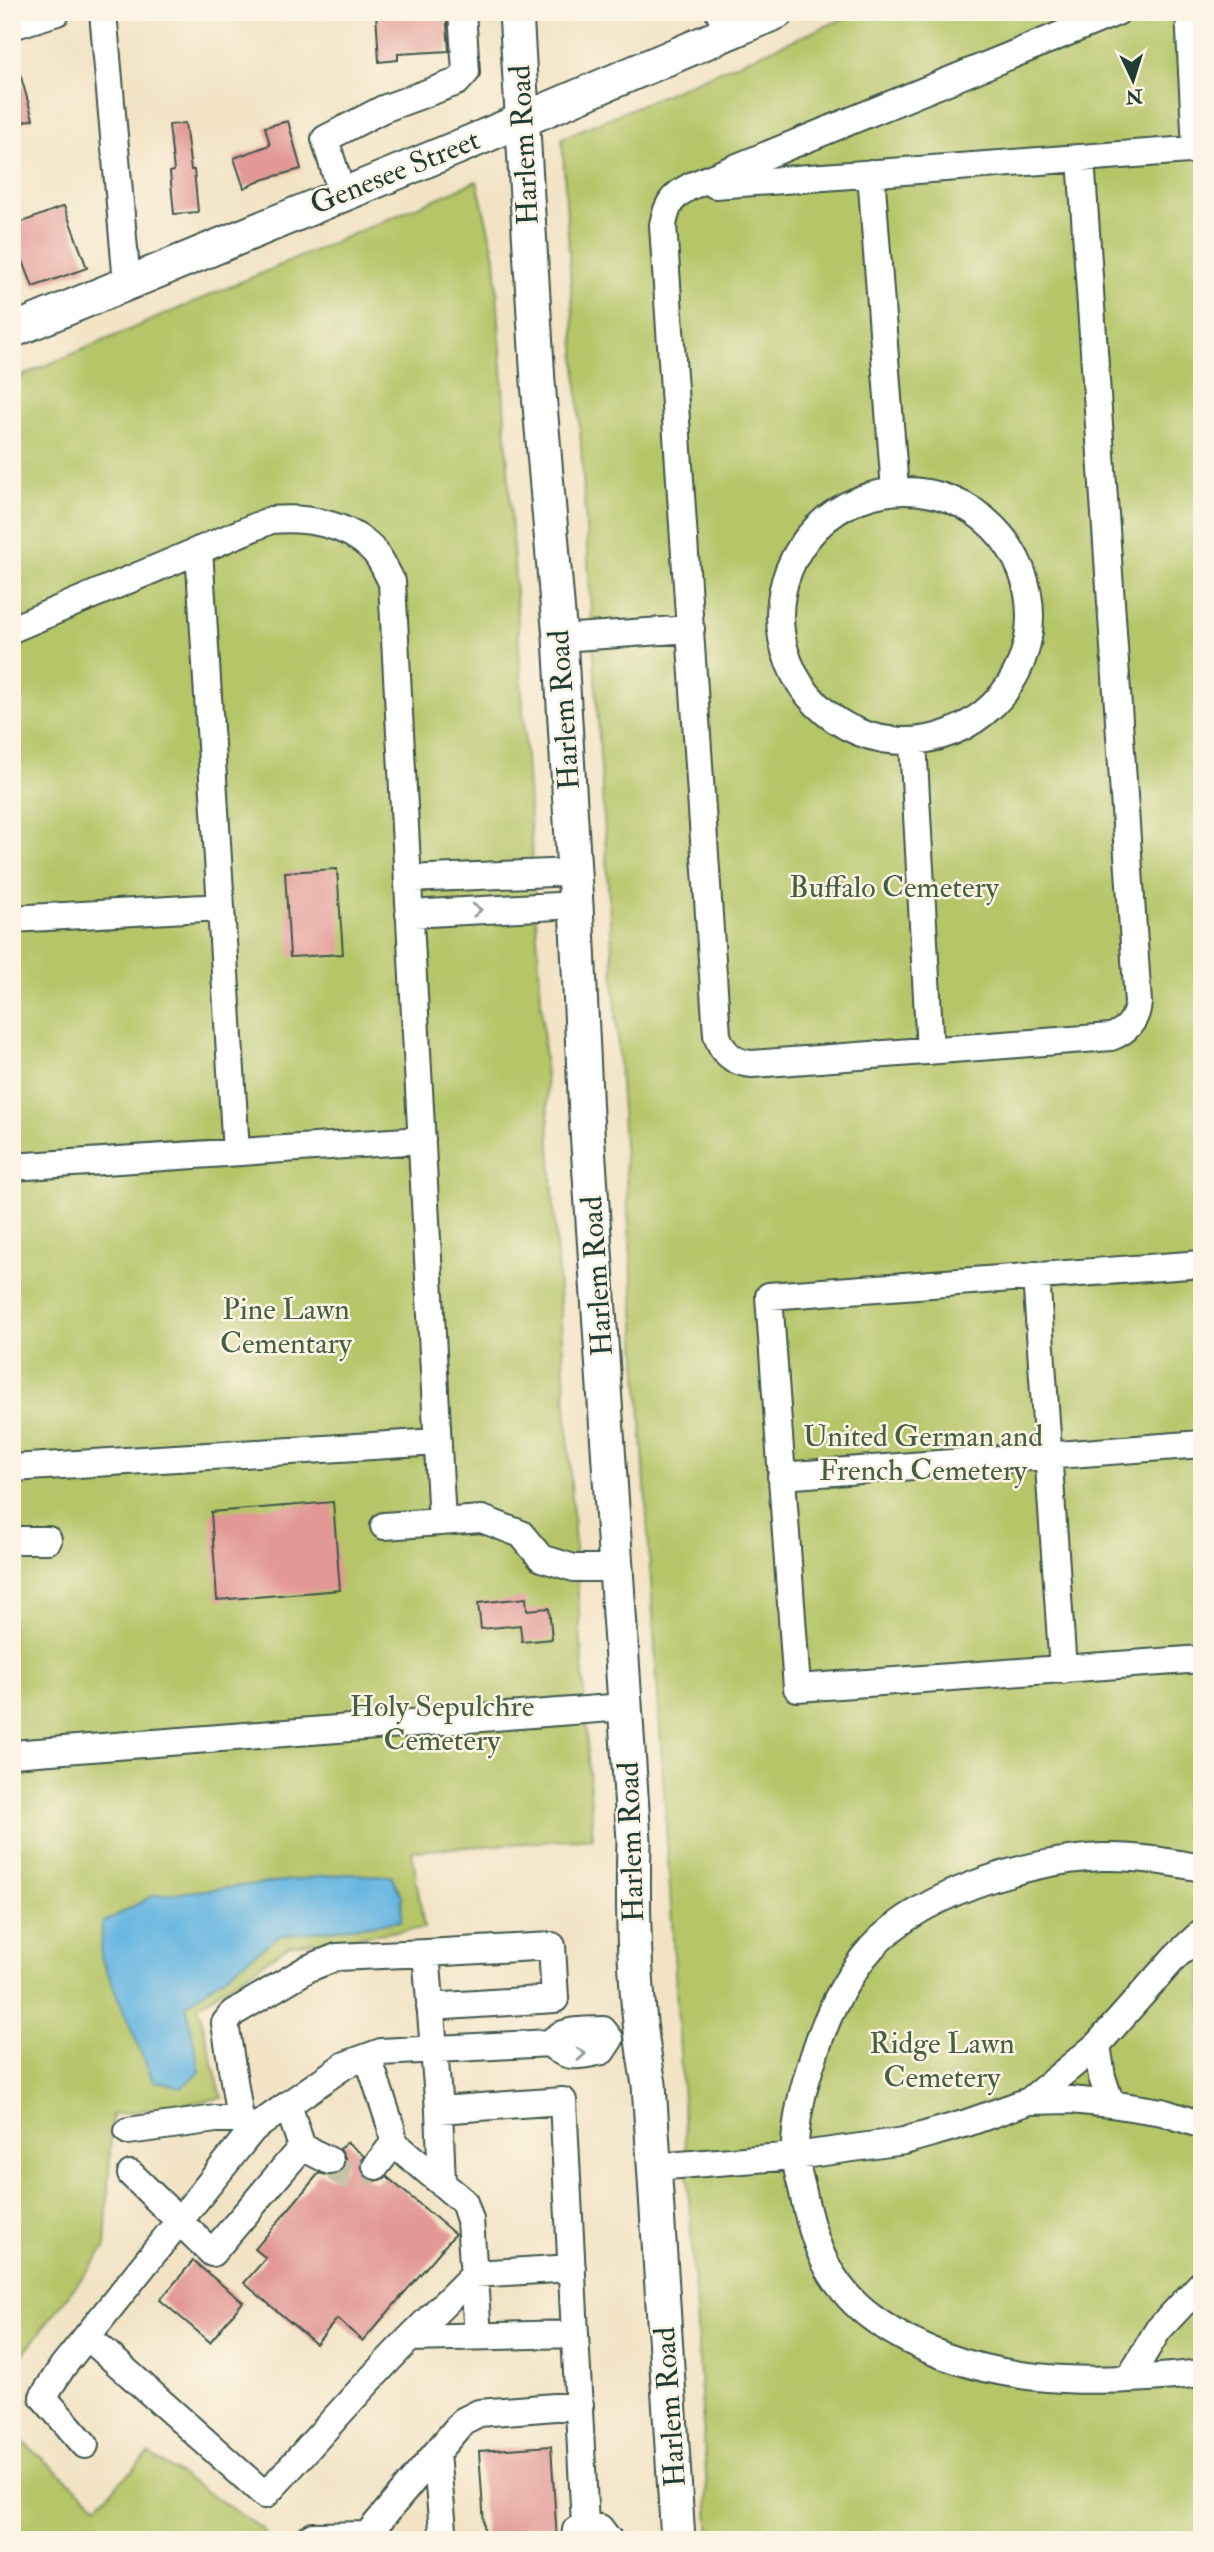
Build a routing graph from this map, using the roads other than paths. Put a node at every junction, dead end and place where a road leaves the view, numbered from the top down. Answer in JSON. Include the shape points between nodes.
{"nodes":[{"id":1,"x":57,"y":12,"type":"edge"},
{"id":2,"x":103,"y":12,"type":"edge"},
{"id":3,"x":462,"y":12,"type":"edge"},
{"id":4,"x":516,"y":12,"type":"edge"},
{"id":5,"x":777,"y":12,"type":"edge"},
{"id":6,"x":1117,"y":12,"type":"edge"},
{"id":7,"x":1189,"y":12,"type":"edge"},
{"id":8,"x":723,"y":23,"type":"edge"},
{"id":9,"x":12,"y":26,"type":"edge"},
{"id":10,"x":522,"y":120,"type":"junction"},
{"id":11,"x":1199,"y":149,"type":"edge"},
{"id":12,"x":1081,"y":158,"type":"junction"},
{"id":13,"x":871,"y":173,"type":"junction"},
{"id":14,"x":691,"y":186,"type":"junction"},
{"id":15,"x":342,"y":194,"type":"junction"},
{"id":16,"x":127,"y":283,"type":"junction"},
{"id":17,"x":12,"y":331,"type":"edge"},
{"id":18,"x":895,"y":490,"type":"junction"},
{"id":19,"x":199,"y":550,"type":"junction"},
{"id":20,"x":12,"y":629,"type":"edge"},
{"id":21,"x":691,"y":629,"type":"junction"},
{"id":22,"x":560,"y":638,"type":"junction"},
{"id":23,"x":913,"y":742,"type":"junction"},
{"id":24,"x":574,"y":872,"type":"junction"},
{"id":25,"x":408,"y":879,"type":"junction"},
{"id":26,"x":576,"y":905,"type":"junction"},
{"id":27,"x":221,"y":907,"type":"junction"},
{"id":28,"x":409,"y":914,"type":"junction"},
{"id":29,"x":12,"y":919,"type":"edge"},
{"id":30,"x":930,"y":1051,"type":"junction"},
{"id":31,"x":422,"y":1140,"type":"junction"},
{"id":32,"x":236,"y":1152,"type":"junction"},
{"id":33,"x":12,"y":1167,"type":"edge"},
{"id":34,"x":1202,"y":1264,"type":"edge"},
{"id":35,"x":1036,"y":1275,"type":"junction"},
{"id":36,"x":438,"y":1442,"type":"junction"},
{"id":37,"x":1202,"y":1444,"type":"edge"},
{"id":38,"x":1047,"y":1455,"type":"junction"},
{"id":39,"x":12,"y":1468,"type":"edge"},
{"id":40,"x":781,"y":1476,"type":"junction"},
{"id":41,"x":442,"y":1522,"type":"junction"},
{"id":42,"x":384,"y":1526,"type":"dead end"},
{"id":43,"x":12,"y":1540,"type":"edge"},
{"id":44,"x":48,"y":1540,"type":"dead end"},
{"id":45,"x":616,"y":1568,"type":"junction"},
{"id":46,"x":1202,"y":1659,"type":"edge"},
{"id":47,"x":1063,"y":1670,"type":"junction"},
{"id":48,"x":624,"y":1707,"type":"junction"},
{"id":49,"x":12,"y":1754,"type":"edge"},
{"id":50,"x":1202,"y":1868,"type":"edge"},
{"id":51,"x":1202,"y":1932,"type":"edge"},
{"id":52,"x":425,"y":1953,"type":"junction"},
{"id":53,"x":430,"y":2007,"type":"junction"},
{"id":54,"x":625,"y":2038,"type":"junction"},
{"id":55,"x":1097,"y":2045,"type":"junction"},
{"id":56,"x":434,"y":2049,"type":"junction"},
{"id":57,"x":368,"y":2057,"type":"junction"},
{"id":58,"x":1029,"y":2101,"type":"junction"},
{"id":59,"x":1111,"y":2104,"type":"junction"},
{"id":60,"x":288,"y":2105,"type":"junction"},
{"id":61,"x":439,"y":2110,"type":"junction"},
{"id":62,"x":246,"y":2124,"type":"junction"},
{"id":63,"x":1202,"y":2125,"type":"edge"},
{"id":64,"x":128,"y":2131,"type":"dead end"},
{"id":65,"x":394,"y":2143,"type":"junction"},
{"id":66,"x":302,"y":2147,"type":"junction"},
{"id":67,"x":795,"y":2156,"type":"junction"},
{"id":68,"x":330,"y":2161,"type":"tunnel mouth"},
{"id":69,"x":376,"y":2166,"type":"tunnel mouth"},
{"id":70,"x":654,"y":2167,"type":"junction"},
{"id":71,"x":131,"y":2174,"type":"dead end"},
{"id":72,"x":442,"y":2182,"type":"junction"},
{"id":73,"x":178,"y":2222,"type":"junction"},
{"id":74,"x":572,"y":2268,"type":"junction"},
{"id":75,"x":474,"y":2274,"type":"junction"},
{"id":76,"x":1202,"y":2283,"type":"edge"},
{"id":77,"x":575,"y":2334,"type":"junction"},
{"id":78,"x":86,"y":2336,"type":"junction"},
{"id":79,"x":478,"y":2336,"type":"junction"},
{"id":80,"x":410,"y":2338,"type":"junction"},
{"id":81,"x":1202,"y":2374,"type":"edge"},
{"id":82,"x":1129,"y":2378,"type":"junction"},
{"id":83,"x":580,"y":2405,"type":"junction"},
{"id":84,"x":85,"y":2445,"type":"dead end"},
{"id":85,"x":436,"y":2454,"type":"junction"},
{"id":86,"x":580,"y":2532,"type":"edge"},
{"id":87,"x":306,"y":2540,"type":"edge"},
{"id":88,"x":444,"y":2540,"type":"edge"},
{"id":89,"x":609,"y":2540,"type":"edge"},
{"id":90,"x":678,"y":2540,"type":"edge"}],
"edges":[{"from":1,"to":9,"type":"street"},
{"from":2,"to":16,"type":"street"},
{"from":3,"to":15,"type":"street","via":[[466,72],[457,82],[383,109],[325,138]]},
{"from":4,"to":10,"type":"main road","name":"Harlem Road"},
{"from":5,"to":8,"type":"main road","name":"Genesee Street"},
{"from":6,"to":14,"type":"street"},
{"from":7,"to":11,"type":"street"},
{"from":8,"to":10,"type":"main road","name":"Genesee Street"},
{"from":10,"to":15,"type":"main road","name":"Genesee Street"},
{"from":10,"to":22,"type":"main road","name":"Harlem Road"},
{"from":11,"to":12,"type":"street"},
{"from":12,"to":13,"type":"street"},
{"from":12,"to":30,"type":"street","via":[[1138,1010],[1130,1026],[1111,1037]]},
{"from":13,"to":14,"type":"street"},
{"from":13,"to":18,"type":"street"},
{"from":14,"to":21,"type":"street","via":[[667,205],[663,225]]},
{"from":15,"to":16,"type":"main road","name":"Genesee Street"},
{"from":16,"to":17,"type":"main road","name":"Genesee Street"},
{"from":18,"to":23,"type":"street","via":[[853,501],[816,526],[790,562],[778,623],[788,666],[812,702],[847,729],[890,742]]},
{"from":18,"to":23,"type":"street","via":[[956,500],[993,525],[1019,561],[1031,603],[1031,630],[1019,672],[993,708],[956,732]]},
{"from":19,"to":20,"type":"street"},
{"from":19,"to":25,"type":"street","via":[[271,520],[296,518],[347,530],[374,551],[391,582]]},
{"from":19,"to":27,"type":"street"},
{"from":21,"to":22,"type":"street"},
{"from":21,"to":30,"type":"street","via":[[720,1045],[736,1060],[752,1064]]},
{"from":22,"to":24,"type":"main road","name":"Harlem Road"},
{"from":23,"to":30,"type":"street"},
{"from":24,"to":25,"type":"street"},
{"from":24,"to":26,"type":"main road","name":"Harlem Road"},
{"from":25,"to":28,"type":"street"},
{"from":28,"to":26,"type":"street","one_way":true},
{"from":26,"to":45,"type":"main road","name":"Harlem Road"},
{"from":27,"to":29,"type":"street"},
{"from":27,"to":32,"type":"street"},
{"from":28,"to":31,"type":"street"},
{"from":31,"to":32,"type":"street"},
{"from":31,"to":36,"type":"street"},
{"from":32,"to":33,"type":"street"},
{"from":34,"to":35,"type":"street"},
{"from":35,"to":38,"type":"street"},
{"from":35,"to":40,"type":"street","via":[[769,1296]]},
{"from":36,"to":39,"type":"street"},
{"from":36,"to":41,"type":"street"},
{"from":37,"to":38,"type":"street"},
{"from":38,"to":40,"type":"street"},
{"from":38,"to":47,"type":"street"},
{"from":40,"to":47,"type":"street","via":[[797,1688]]},
{"from":41,"to":42,"type":"street"},
{"from":41,"to":45,"type":"street","via":[[482,1519],[521,1534],[541,1558],[575,1568]]},
{"from":43,"to":44,"type":"street"},
{"from":45,"to":48,"type":"main road","name":"Harlem Road"},
{"from":46,"to":47,"type":"street"},
{"from":48,"to":49,"type":"street"},
{"from":48,"to":54,"type":"main road","name":"Harlem Road","via":[[634,1840]]},
{"from":50,"to":67,"type":"street","via":[[1103,1857],[1059,1861],[959,1889],[905,1919],[864,1957],[834,2002],[797,2117]]},
{"from":51,"to":55,"type":"street"},
{"from":52,"to":53,"type":"street"},
{"from":52,"to":53,"type":"street","via":[[552,1946],[555,1999]]},
{"from":52,"to":62,"type":"street","via":[[337,1957],[309,1968],[233,2013],[225,2022]]},
{"from":53,"to":56,"type":"street"},
{"from":54,"to":56,"type":"street","via":[[603,2030],[557,2035],[550,2043]]},
{"from":54,"to":70,"type":"main road","name":"Harlem Road","via":[[649,2084]]},
{"from":55,"to":58,"type":"street"},
{"from":55,"to":59,"type":"street"},
{"from":56,"to":57,"type":"street"},
{"from":56,"to":61,"type":"street"},
{"from":57,"to":60,"type":"street","via":[[345,2065]]},
{"from":57,"to":65,"type":"street"},
{"from":58,"to":59,"type":"street"},
{"from":58,"to":67,"type":"street","via":[[904,2141]]},
{"from":59,"to":63,"type":"street","via":[[1162,2112]]},
{"from":60,"to":62,"type":"street"},
{"from":60,"to":66,"type":"street"},
{"from":61,"to":72,"type":"street"},
{"from":61,"to":74,"type":"street","via":[[563,2101]]},
{"from":62,"to":64,"type":"street","via":[[216,2119]]},
{"from":62,"to":73,"type":"street"},
{"from":65,"to":69,"type":"street"},
{"from":65,"to":72,"type":"street"},
{"from":66,"to":68,"type":"street"},
{"from":66,"to":73,"type":"street","via":[[212,2253]]},
{"from":67,"to":70,"type":"street"},
{"from":67,"to":82,"type":"street","via":[[810,2231],[821,2260],[841,2289],[873,2319],[915,2344],[961,2363],[1071,2381]]},
{"from":70,"to":90,"type":"main road","name":"Harlem Road"},
{"from":71,"to":73,"type":"street"},
{"from":72,"to":75,"type":"street","via":[[464,2202]]},
{"from":73,"to":78,"type":"street"},
{"from":74,"to":75,"type":"street"},
{"from":74,"to":77,"type":"street"},
{"from":75,"to":79,"type":"street"},
{"from":75,"to":80,"type":"street"},
{"from":76,"to":82,"type":"street","via":[[1158,2329]]},
{"from":77,"to":79,"type":"street"},
{"from":77,"to":83,"type":"street"},
{"from":78,"to":80,"type":"street","via":[[265,2495]]},
{"from":78,"to":84,"type":"street","via":[[43,2397]]},
{"from":79,"to":80,"type":"street"},
{"from":81,"to":82,"type":"street"},
{"from":83,"to":85,"type":"street","via":[[479,2413],[463,2421]]},
{"from":83,"to":86,"type":"street"},
{"from":85,"to":87,"type":"street","via":[[367,2535]]},
{"from":85,"to":88,"type":"street"},
{"from":86,"to":89,"type":"street","via":[[600,2528]]}]}
